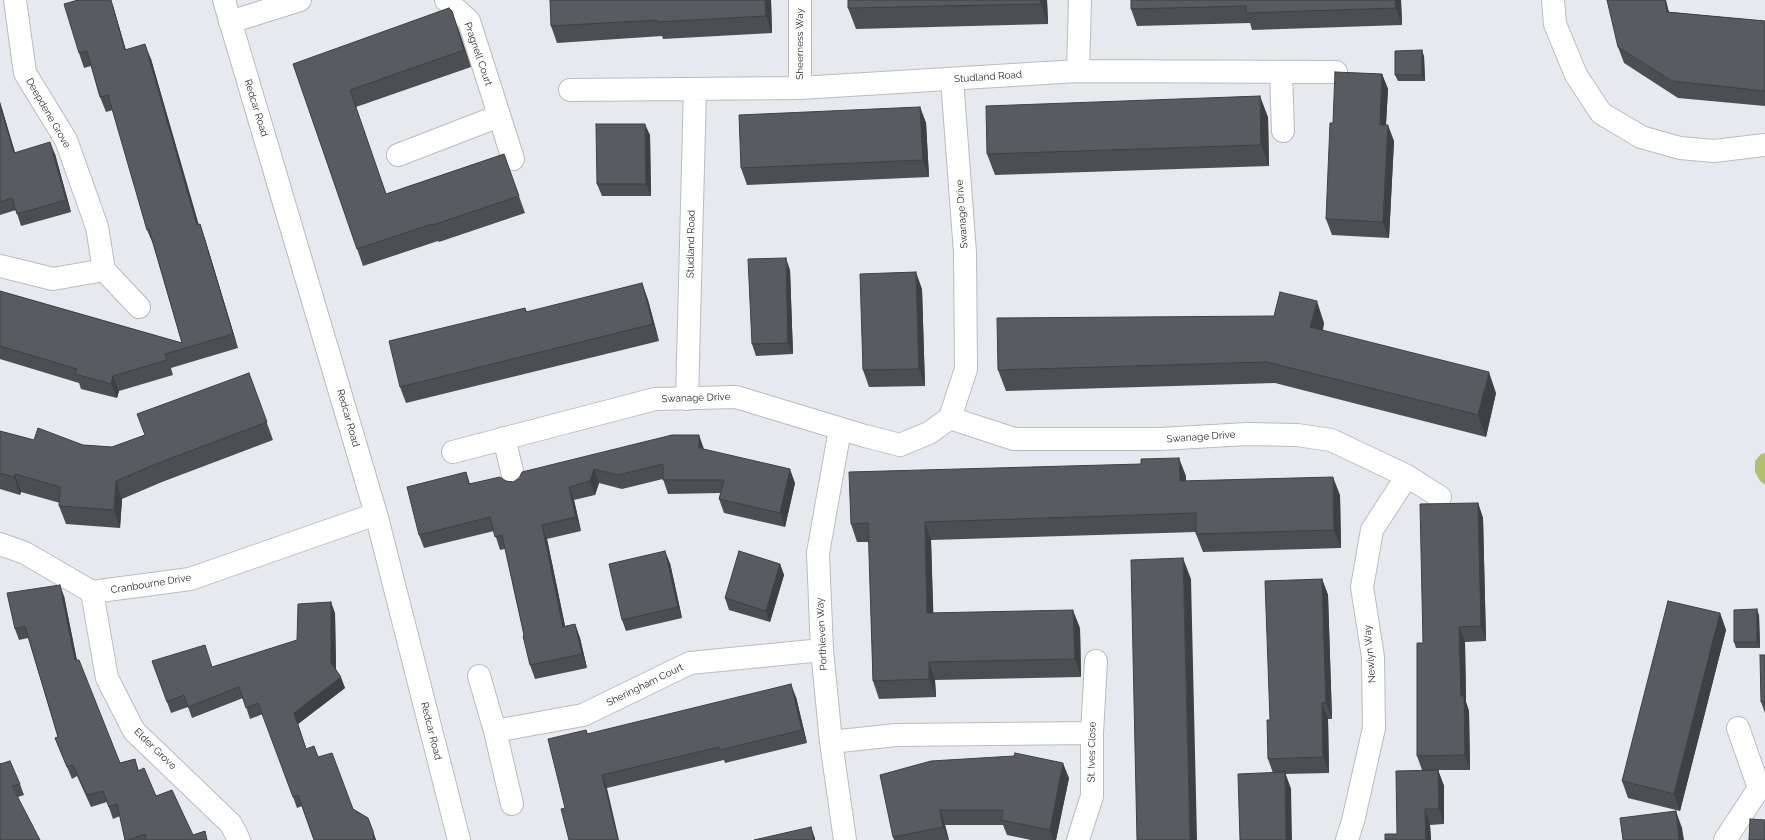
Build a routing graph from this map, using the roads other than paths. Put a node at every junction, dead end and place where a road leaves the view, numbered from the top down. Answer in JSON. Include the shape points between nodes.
{"nodes":[{"id":1,"x":15,"y":0,"type":"edge"},
{"id":2,"x":224,"y":0,"type":"edge"},
{"id":3,"x":300,"y":0,"type":"edge"},
{"id":4,"x":446,"y":0,"type":"edge"},
{"id":5,"x":800,"y":0,"type":"edge"},
{"id":6,"x":1080,"y":0,"type":"edge"},
{"id":7,"x":1553,"y":0,"type":"edge"},
{"id":8,"x":230,"y":22,"type":"junction"},
{"id":9,"x":1078,"y":71,"type":"junction"},
{"id":10,"x":1281,"y":72,"type":"junction"},
{"id":11,"x":1336,"y":72,"type":"edge"},
{"id":12,"x":952,"y":79,"type":"junction"},
{"id":13,"x":800,"y":88,"type":"junction"},
{"id":14,"x":695,"y":89,"type":"junction"},
{"id":15,"x":570,"y":90,"type":"dead end"},
{"id":16,"x":499,"y":116,"type":"junction"},
{"id":17,"x":1283,"y":131,"type":"dead end"},
{"id":18,"x":1765,"y":145,"type":"edge"},
{"id":19,"x":398,"y":155,"type":"dead end"},
{"id":20,"x":513,"y":159,"type":"dead end"},
{"id":21,"x":0,"y":266,"type":"edge"},
{"id":22,"x":104,"y":270,"type":"junction"},
{"id":23,"x":139,"y":307,"type":"dead end"},
{"id":24,"x":687,"y":399,"type":"junction"},
{"id":25,"x":950,"y":418,"type":"junction"},
{"id":26,"x":840,"y":429,"type":"junction"},
{"id":27,"x":504,"y":438,"type":"junction"},
{"id":28,"x":453,"y":452,"type":"dead end"},
{"id":29,"x":1407,"y":476,"type":"junction"},
{"id":30,"x":515,"y":482,"type":"edge"},
{"id":31,"x":1440,"y":497,"type":"dead end"},
{"id":32,"x":376,"y":514,"type":"junction"},
{"id":33,"x":0,"y":544,"type":"edge"},
{"id":34,"x":92,"y":592,"type":"junction"},
{"id":35,"x":822,"y":650,"type":"junction"},
{"id":36,"x":1096,"y":661,"type":"dead end"},
{"id":37,"x":480,"y":676,"type":"dead end"},
{"id":38,"x":1738,"y":728,"type":"dead end"},
{"id":39,"x":495,"y":731,"type":"junction"},
{"id":40,"x":1092,"y":733,"type":"junction"},
{"id":41,"x":831,"y":742,"type":"junction"},
{"id":42,"x":1762,"y":788,"type":"edge"},
{"id":43,"x":512,"y":804,"type":"dead end"},
{"id":44,"x":239,"y":840,"type":"edge"},
{"id":45,"x":459,"y":840,"type":"edge"},
{"id":46,"x":845,"y":840,"type":"edge"},
{"id":47,"x":1078,"y":840,"type":"edge"},
{"id":48,"x":1347,"y":840,"type":"edge"},
{"id":49,"x":1725,"y":840,"type":"edge"}],
"edges":[{"from":1,"to":22,"type":"street","name":"Deepdene Grove","via":[[24,73],[66,140],[97,227]]},
{"from":2,"to":8,"type":"street","name":"Redcar Road"},
{"from":3,"to":8,"type":"street"},
{"from":4,"to":16,"type":"street","name":"Pragnell Court","via":[[469,21]]},
{"from":5,"to":13,"type":"street","name":"Sheerness Way"},
{"from":6,"to":9,"type":"street"},
{"from":7,"to":18,"type":"street","via":[[1555,24],[1576,75],[1601,113],[1641,136],[1680,148],[1714,151]]},
{"from":8,"to":32,"type":"street","name":"Redcar Road"},
{"from":9,"to":10,"type":"street","name":"Studland Road"},
{"from":9,"to":12,"type":"street","name":"Studland Road"},
{"from":10,"to":11,"type":"street","name":"Studland Road"},
{"from":10,"to":17,"type":"street"},
{"from":12,"to":13,"type":"street","name":"Studland Road"},
{"from":12,"to":25,"type":"street","name":"Swanage Drive","via":[[965,254],[966,370]]},
{"from":13,"to":14,"type":"street","name":"Studland Road"},
{"from":14,"to":15,"type":"street","name":"Studland Road"},
{"from":14,"to":24,"type":"street","name":"Studland Road"},
{"from":16,"to":19,"type":"street"},
{"from":16,"to":20,"type":"street","name":"Pragnell Court"},
{"from":21,"to":22,"type":"street","via":[[53,278]]},
{"from":22,"to":23,"type":"street"},
{"from":24,"to":26,"type":"street","name":"Swanage Drive","via":[[736,397]]},
{"from":24,"to":27,"type":"street","name":"Swanage Drive","via":[[655,399]]},
{"from":25,"to":26,"type":"street","name":"Swanage Drive","via":[[929,433],[900,445]]},
{"from":25,"to":29,"type":"street","name":"Swanage Drive","via":[[1014,439],[1160,439],[1247,434],[1297,435],[1331,440]]},
{"from":26,"to":35,"type":"street","name":"Porthleven Way","via":[[818,554]]},
{"from":27,"to":28,"type":"street","name":"Swanage Drive"},
{"from":27,"to":30,"type":"street"},
{"from":29,"to":31,"type":"street","name":"Swanage Drive"},
{"from":29,"to":48,"type":"street","name":"Newlyn Way","via":[[1372,530],[1362,587],[1373,657],[1374,728]]},
{"from":32,"to":34,"type":"street","name":"Cranbourne Drive","via":[[190,579]]},
{"from":32,"to":45,"type":"street","name":"Redcar Road"},
{"from":33,"to":34,"type":"street","via":[[25,553]]},
{"from":34,"to":44,"type":"street","name":"Elder Grove","via":[[107,678],[134,731],[231,824]]},
{"from":35,"to":39,"type":"street","name":"Sheringham Court","via":[[690,663],[583,715]]},
{"from":35,"to":41,"type":"street","name":"Porthleven Way"},
{"from":36,"to":40,"type":"street","name":"St. Ives Close"},
{"from":37,"to":39,"type":"street"},
{"from":38,"to":42,"type":"street"},
{"from":39,"to":43,"type":"street"},
{"from":40,"to":41,"type":"street","via":[[896,735]]},
{"from":40,"to":47,"type":"street","name":"St. Ives Close","via":[[1092,796]]},
{"from":41,"to":46,"type":"street","name":"Porthleven Way"},
{"from":42,"to":49,"type":"street"}]}
